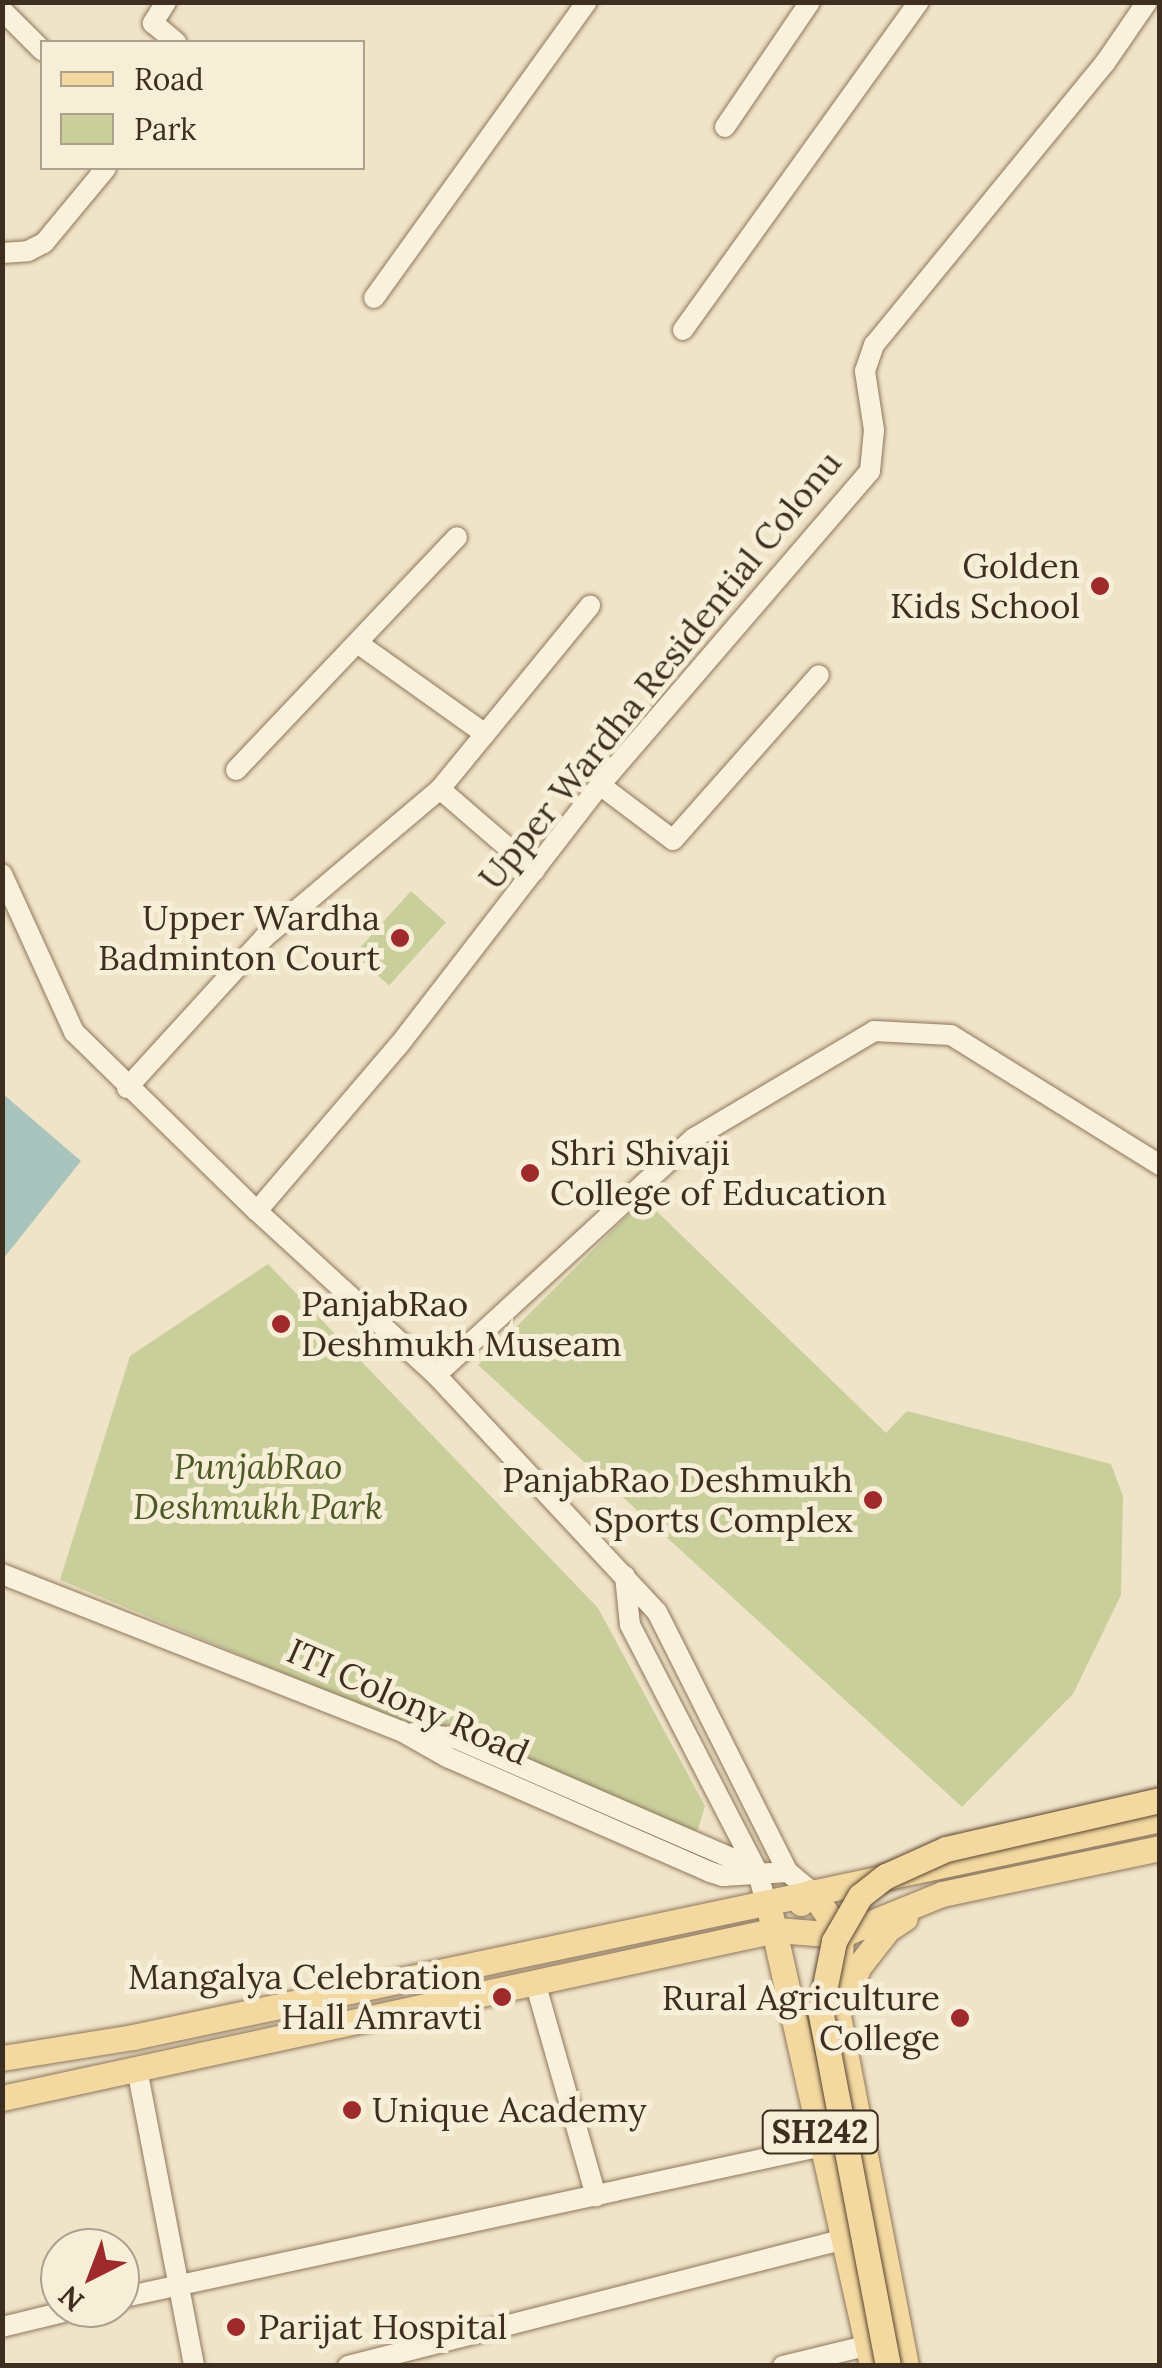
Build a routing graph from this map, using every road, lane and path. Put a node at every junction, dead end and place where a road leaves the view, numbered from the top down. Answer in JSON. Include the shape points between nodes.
{"nodes":[{"id":1,"x":166,"y":2,"type":"edge"},
{"id":2,"x":587,"y":2,"type":"edge"},
{"id":3,"x":810,"y":2,"type":"edge"},
{"id":4,"x":919,"y":2,"type":"edge"},
{"id":5,"x":1147,"y":2,"type":"edge"},
{"id":6,"x":2,"y":10,"type":"edge"},
{"id":7,"x":174,"y":40,"type":"edge"},
{"id":8,"x":40,"y":48,"type":"edge"},
{"id":9,"x":725,"y":127,"type":"dead end"},
{"id":10,"x":104,"y":170,"type":"edge"},
{"id":11,"x":2,"y":253,"type":"edge"},
{"id":12,"x":374,"y":298,"type":"dead end"},
{"id":13,"x":683,"y":330,"type":"dead end"},
{"id":14,"x":458,"y":537,"type":"dead end"},
{"id":15,"x":590,"y":606,"type":"dead end"},
{"id":16,"x":358,"y":644,"type":"junction"},
{"id":17,"x":819,"y":675,"type":"dead end"},
{"id":18,"x":485,"y":734,"type":"junction"},
{"id":19,"x":236,"y":770,"type":"dead end"},
{"id":20,"x":600,"y":786,"type":"junction"},
{"id":21,"x":440,"y":788,"type":"junction"},
{"id":22,"x":535,"y":870,"type":"junction"},
{"id":23,"x":2,"y":874,"type":"edge"},
{"id":24,"x":128,"y":1088,"type":"junction"},
{"id":25,"x":1160,"y":1165,"type":"edge"},
{"id":26,"x":257,"y":1211,"type":"junction"},
{"id":27,"x":436,"y":1376,"type":"junction"},
{"id":28,"x":2,"y":1574,"type":"edge"},
{"id":29,"x":625,"y":1576,"type":"junction"},
{"id":30,"x":1160,"y":1800,"type":"edge"},
{"id":31,"x":1160,"y":1819,"type":"edge"},
{"id":32,"x":1160,"y":1848,"type":"edge"},
{"id":33,"x":748,"y":1872,"type":"junction"},
{"id":34,"x":788,"y":1872,"type":"junction"},
{"id":35,"x":942,"y":1894,"type":"junction"},
{"id":36,"x":765,"y":1900,"type":"junction"},
{"id":37,"x":803,"y":1901,"type":"junction"},
{"id":38,"x":776,"y":1930,"type":"junction"},
{"id":39,"x":841,"y":1936,"type":"junction"},
{"id":40,"x":498,"y":1960,"type":"junction"},
{"id":41,"x":535,"y":1982,"type":"junction"},
{"id":42,"x":500,"y":1988,"type":"junction"},
{"id":43,"x":838,"y":2016,"type":"junction"},
{"id":44,"x":2,"y":2058,"type":"edge"},
{"id":45,"x":137,"y":2069,"type":"junction"},
{"id":46,"x":2,"y":2098,"type":"edge"},
{"id":47,"x":822,"y":2146,"type":"junction"},
{"id":48,"x":596,"y":2196,"type":"junction"},
{"id":49,"x":845,"y":2239,"type":"junction"},
{"id":50,"x":176,"y":2285,"type":"junction"},
{"id":51,"x":140,"y":2293,"type":"edge"},
{"id":52,"x":40,"y":2317,"type":"edge"},
{"id":53,"x":2,"y":2326,"type":"edge"},
{"id":54,"x":870,"y":2355,"type":"edge"},
{"id":55,"x":194,"y":2366,"type":"edge"},
{"id":56,"x":348,"y":2366,"type":"edge"},
{"id":57,"x":783,"y":2366,"type":"edge"},
{"id":58,"x":888,"y":2366,"type":"edge"},
{"id":59,"x":906,"y":2366,"type":"edge"}],
"edges":[{"from":1,"to":7,"type":"street","via":[[153,22]]},
{"from":2,"to":12,"type":"street"},
{"from":3,"to":9,"type":"street"},
{"from":4,"to":13,"type":"street"},
{"from":5,"to":20,"type":"street","name":"Upper Wardha Residential Colonu","via":[[1106,63],[874,345],[865,371],[874,430],[870,470]]},
{"from":6,"to":8,"type":"street"},
{"from":10,"to":11,"type":"street","via":[[44,242]]},
{"from":14,"to":16,"type":"street"},
{"from":15,"to":18,"type":"street"},
{"from":16,"to":18,"type":"street"},
{"from":16,"to":19,"type":"street"},
{"from":17,"to":20,"type":"street","via":[[673,840]]},
{"from":18,"to":21,"type":"street"},
{"from":20,"to":22,"type":"street","name":"Upper Wardha Residential Colonu"},
{"from":21,"to":22,"type":"street"},
{"from":21,"to":24,"type":"street","via":[[265,937]]},
{"from":22,"to":26,"type":"street","name":"Upper Wardha Residential Colonu","via":[[399,1045]]},
{"from":23,"to":24,"type":"street","via":[[74,1032]]},
{"from":24,"to":26,"type":"street"},
{"from":25,"to":27,"type":"street","via":[[951,1035],[874,1031],[694,1138]]},
{"from":26,"to":27,"type":"street"},
{"from":27,"to":29,"type":"street"},
{"from":28,"to":33,"type":"street","name":"ITI Colony Road","via":[[401,1731],[710,1872]]},
{"from":29,"to":33,"type":"street","via":[[630,1625]]},
{"from":29,"to":34,"type":"street","via":[[656,1612]]},
{"from":30,"to":58,"type":"main road","bridge":true,"via":[[946,1849],[886,1876],[860,1896],[834,1941],[820,2011]]},
{"from":31,"to":37,"type":"main road"},
{"from":32,"to":35,"type":"main road"},
{"from":33,"to":34,"type":"street","name":"ITI Colony Road"},
{"from":33,"to":36,"type":"street"},
{"from":34,"to":37,"type":"street"},
{"from":35,"to":39,"type":"main road"},
{"from":35,"to":43,"type":"main road","via":[[888,1929],[858,1966]]},
{"from":36,"to":37,"type":"main road"},
{"from":36,"to":38,"type":"main road","number":"SH242"},
{"from":36,"to":40,"type":"main road"},
{"from":37,"to":38,"type":"main road"},
{"from":37,"to":39,"type":"main road"},
{"from":38,"to":39,"type":"main road"},
{"from":38,"to":41,"type":"main road"},
{"from":38,"to":47,"type":"main road","number":"SH242"},
{"from":39,"to":43,"type":"main road"},
{"from":40,"to":42,"type":"main road"},
{"from":40,"to":44,"type":"main road"},
{"from":41,"to":42,"type":"main road"},
{"from":41,"to":48,"type":"street"},
{"from":42,"to":45,"type":"main road"},
{"from":43,"to":59,"type":"main road","number":"SH242"},
{"from":45,"to":46,"type":"main road"},
{"from":45,"to":50,"type":"street"},
{"from":47,"to":48,"type":"street"},
{"from":47,"to":49,"type":"main road","number":"SH242"},
{"from":48,"to":50,"type":"street"},
{"from":49,"to":54,"type":"main road","number":"SH242"},
{"from":49,"to":56,"type":"street"},
{"from":50,"to":51,"type":"street"},
{"from":50,"to":55,"type":"street"},
{"from":52,"to":53,"type":"street"},
{"from":54,"to":57,"type":"street"}]}
